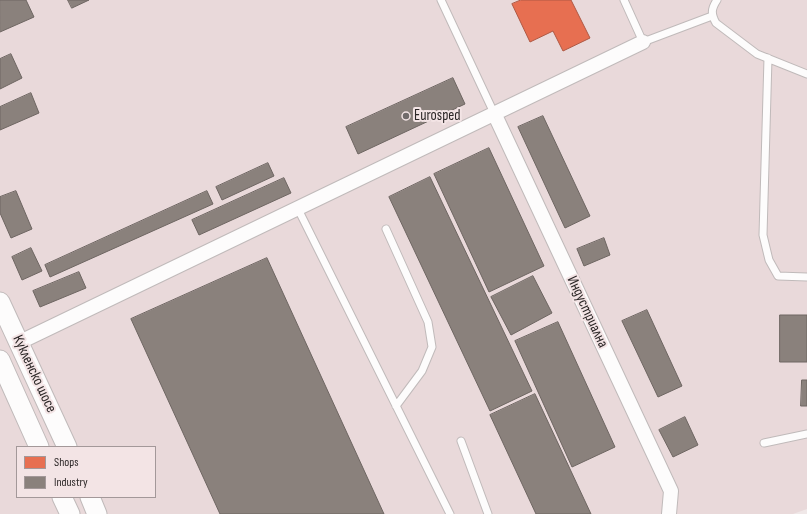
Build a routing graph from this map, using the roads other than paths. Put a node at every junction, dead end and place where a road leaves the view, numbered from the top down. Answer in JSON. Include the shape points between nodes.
{"nodes":[{"id":1,"x":441,"y":0,"type":"edge"},
{"id":2,"x":624,"y":0,"type":"edge"},
{"id":3,"x":717,"y":0,"type":"edge"},
{"id":4,"x":712,"y":16,"type":"junction"},
{"id":5,"x":643,"y":42,"type":"junction"},
{"id":6,"x":768,"y":58,"type":"junction"},
{"id":7,"x":807,"y":74,"type":"edge"},
{"id":8,"x":494,"y":113,"type":"junction"},
{"id":9,"x":298,"y":209,"type":"junction"},
{"id":10,"x":386,"y":229,"type":"dead end"},
{"id":11,"x":807,"y":277,"type":"edge"},
{"id":12,"x":0,"y":302,"type":"edge"},
{"id":13,"x":20,"y":342,"type":"junction"},
{"id":14,"x":0,"y":360,"type":"edge"},
{"id":15,"x":396,"y":406,"type":"junction"},
{"id":16,"x":807,"y":434,"type":"edge"},
{"id":17,"x":461,"y":441,"type":"dead end"},
{"id":18,"x":764,"y":443,"type":"dead end"},
{"id":19,"x":39,"y":446,"type":"edge"},
{"id":20,"x":67,"y":446,"type":"edge"},
{"id":21,"x":62,"y":498,"type":"edge"},
{"id":22,"x":90,"y":498,"type":"edge"},
{"id":23,"x":70,"y":514,"type":"edge"},
{"id":24,"x":97,"y":514,"type":"edge"},
{"id":25,"x":450,"y":514,"type":"edge"},
{"id":26,"x":488,"y":514,"type":"edge"},
{"id":27,"x":669,"y":514,"type":"edge"}],
"edges":[{"from":1,"to":8,"type":"lane"},
{"from":2,"to":5,"type":"lane"},
{"from":3,"to":4,"type":"lane","via":[[712,7]]},
{"from":4,"to":5,"type":"lane"},
{"from":4,"to":6,"type":"lane","via":[[722,28],[757,54]]},
{"from":5,"to":8,"type":"street"},
{"from":6,"to":7,"type":"lane"},
{"from":6,"to":11,"type":"lane","via":[[763,235],[769,260],[778,276]]},
{"from":8,"to":9,"type":"street"},
{"from":8,"to":27,"type":"street","name":"Индустриална","via":[[670,490]]},
{"from":9,"to":13,"type":"street"},
{"from":9,"to":15,"type":"lane"},
{"from":10,"to":15,"type":"lane","via":[[428,322],[432,347],[422,371]]},
{"from":12,"to":13,"type":"main road","name":"Кукленско шосе"},
{"from":13,"to":20,"type":"main road","name":"Кукленско шосе"},
{"from":14,"to":19,"type":"main road","name":"Кукленско шосе"},
{"from":15,"to":25,"type":"lane"},
{"from":16,"to":18,"type":"lane"},
{"from":17,"to":26,"type":"lane"},
{"from":21,"to":23,"type":"main road"},
{"from":22,"to":24,"type":"main road"}]}
